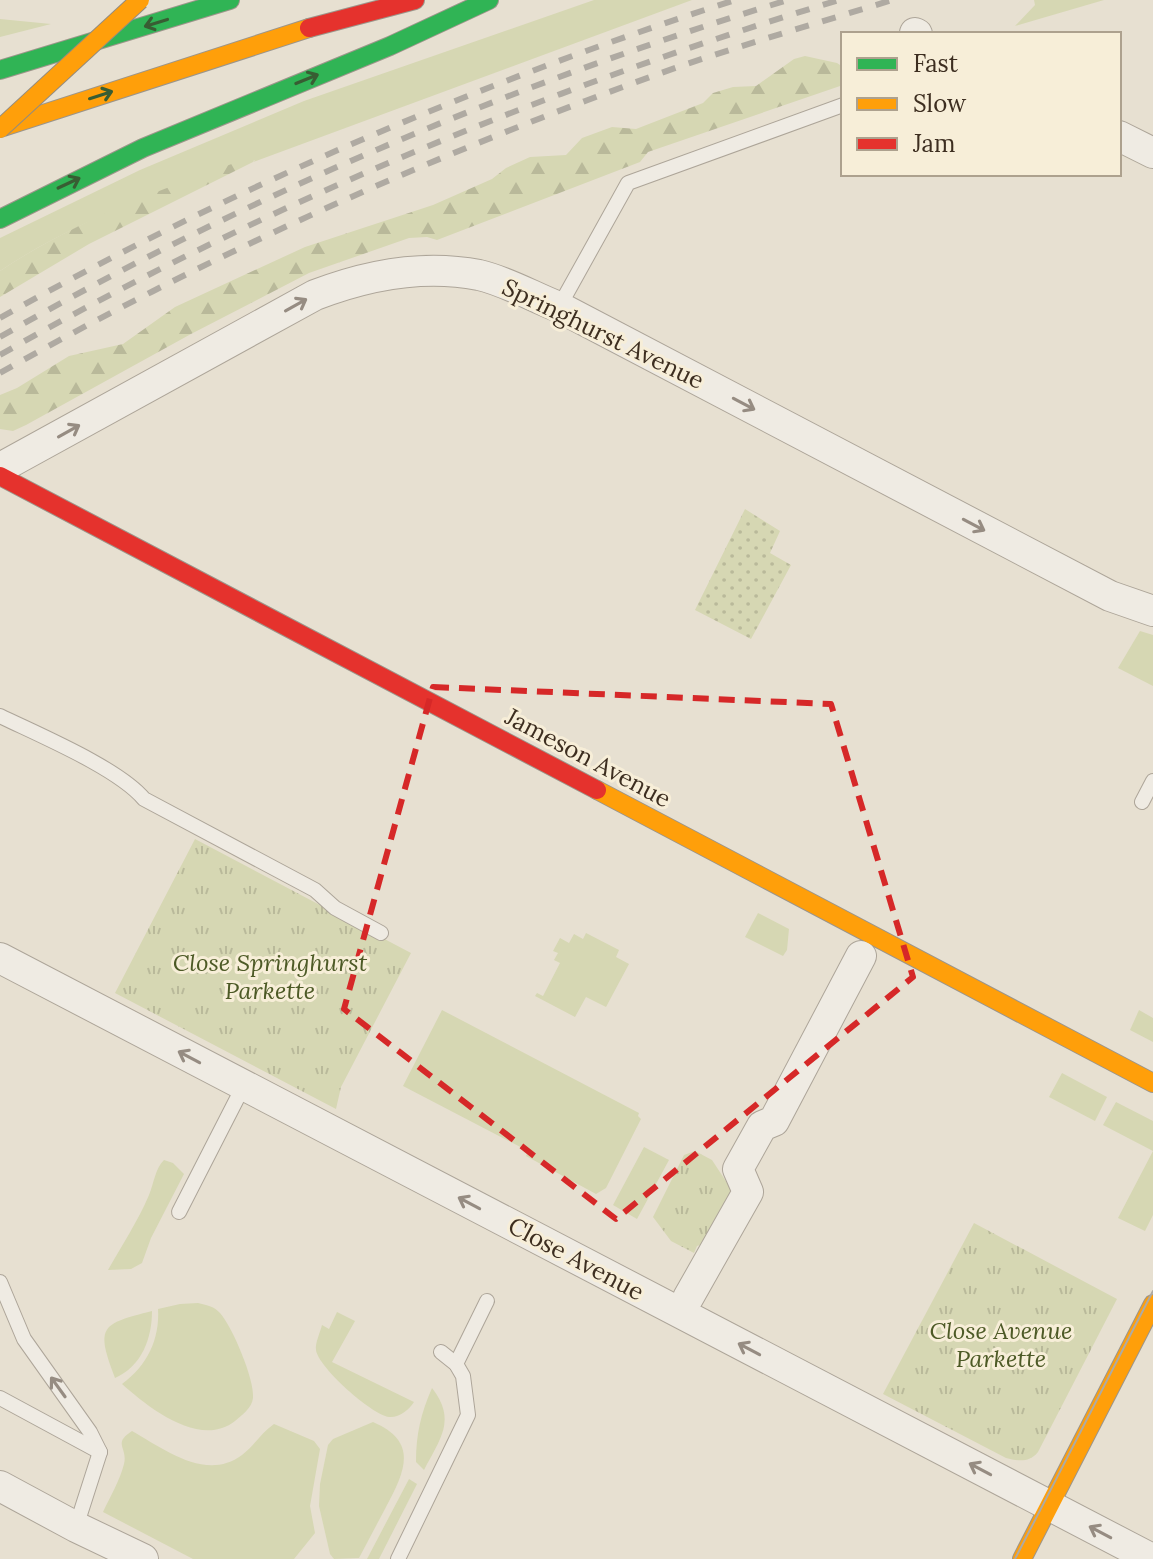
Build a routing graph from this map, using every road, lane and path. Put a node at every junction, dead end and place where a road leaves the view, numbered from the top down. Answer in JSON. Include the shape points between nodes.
{"nodes":[{"id":1,"x":140,"y":0,"type":"edge"},
{"id":2,"x":230,"y":0,"type":"edge"},
{"id":3,"x":415,"y":0,"type":"edge"},
{"id":4,"x":489,"y":0,"type":"edge"},
{"id":5,"x":0,"y":70,"type":"edge"},
{"id":6,"x":841,"y":106,"type":"edge"},
{"id":7,"x":0,"y":129,"type":"edge"},
{"id":8,"x":1121,"y":137,"type":"edge"},
{"id":9,"x":1153,"y":153,"type":"edge"},
{"id":10,"x":0,"y":219,"type":"edge"},
{"id":11,"x":559,"y":307,"type":"junction"},
{"id":12,"x":0,"y":468,"type":"edge"},
{"id":13,"x":0,"y":476,"type":"edge"},
{"id":14,"x":1146,"y":608,"type":"edge"},
{"id":15,"x":0,"y":716,"type":"edge"},
{"id":16,"x":1153,"y":781,"type":"edge"},
{"id":17,"x":1142,"y":802,"type":"dead end"},
{"id":18,"x":381,"y":933,"type":"dead end"},
{"id":19,"x":861,"y":956,"type":"dead end"},
{"id":20,"x":0,"y":958,"type":"edge"},
{"id":21,"x":1153,"y":1083,"type":"edge"},
{"id":22,"x":244,"y":1085,"type":"junction"},
{"id":23,"x":179,"y":1212,"type":"dead end"},
{"id":24,"x":0,"y":1282,"type":"edge"},
{"id":25,"x":688,"y":1298,"type":"dead end"},
{"id":26,"x":487,"y":1301,"type":"dead end"},
{"id":27,"x":1153,"y":1304,"type":"edge"},
{"id":28,"x":441,"y":1352,"type":"dead end"},
{"id":29,"x":456,"y":1364,"type":"junction"},
{"id":30,"x":0,"y":1398,"type":"edge"},
{"id":31,"x":100,"y":1452,"type":"junction"},
{"id":32,"x":0,"y":1486,"type":"edge"},
{"id":33,"x":1049,"y":1505,"type":"junction"},
{"id":34,"x":76,"y":1527,"type":"junction"},
{"id":35,"x":143,"y":1559,"type":"edge"},
{"id":36,"x":398,"y":1559,"type":"edge"},
{"id":37,"x":1022,"y":1559,"type":"edge"},
{"id":38,"x":1152,"y":1559,"type":"edge"}],
"edges":[{"from":1,"to":7,"type":"main road","bridge":true},
{"from":2,"to":5,"type":"main road","one_way":true},
{"from":7,"to":3,"type":"main road","one_way":true,"via":[[317,25]]},
{"from":10,"to":4,"type":"main road","one_way":true,"via":[[208,119]]},
{"from":6,"to":11,"type":"lane","via":[[628,183]]},
{"from":8,"to":9,"type":"street"},
{"from":12,"to":11,"type":"street","name":"Springhurst Avenue","one_way":true,"via":[[315,295],[351,281],[417,271],[457,273],[481,276]]},
{"from":11,"to":14,"type":"street","name":"Springhurst Avenue","one_way":true,"via":[[1110,596]]},
{"from":13,"to":21,"type":"main road","name":"Jameson Avenue"},
{"from":15,"to":18,"type":"lane","via":[[112,773],[144,799],[315,890],[335,908]]},
{"from":16,"to":17,"type":"lane"},
{"from":19,"to":25,"type":"street","via":[[774,1121],[762,1126],[738,1169],[748,1192]]},
{"from":22,"to":20,"type":"street","name":"Close Avenue","one_way":true},
{"from":22,"to":23,"type":"lane"},
{"from":33,"to":22,"type":"street","name":"Close Avenue","one_way":true},
{"from":31,"to":24,"type":"lane","one_way":true,"via":[[24,1339]]},
{"from":26,"to":29,"type":"lane"},
{"from":27,"to":33,"type":"main road"},
{"from":28,"to":29,"type":"lane"},
{"from":29,"to":36,"type":"lane","via":[[463,1376],[468,1415]]},
{"from":30,"to":31,"type":"lane"},
{"from":31,"to":34,"type":"lane"},
{"from":32,"to":34,"type":"street"},
{"from":33,"to":37,"type":"main road"},
{"from":38,"to":33,"type":"street","name":"Close Avenue","one_way":true},
{"from":34,"to":35,"type":"street"}]}
